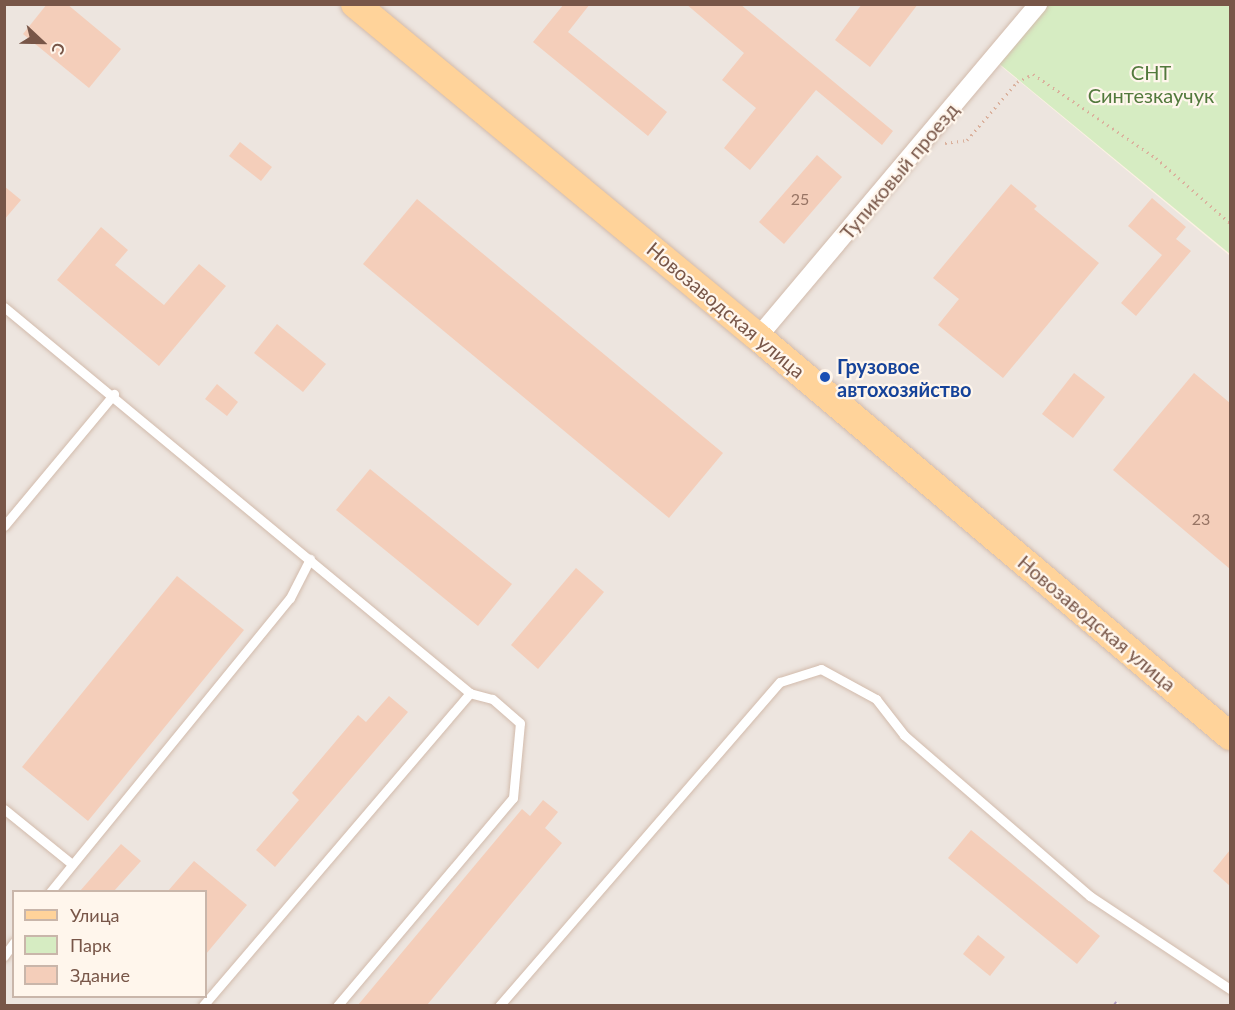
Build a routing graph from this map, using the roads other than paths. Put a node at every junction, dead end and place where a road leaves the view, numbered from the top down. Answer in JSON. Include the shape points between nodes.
{"nodes":[{"id":1,"x":355,"y":4,"type":"edge"},
{"id":2,"x":1038,"y":4,"type":"edge"},
{"id":3,"x":4,"y":307,"type":"edge"},
{"id":4,"x":759,"y":337,"type":"junction"},
{"id":5,"x":114,"y":394,"type":"junction"},
{"id":6,"x":4,"y":526,"type":"edge"},
{"id":7,"x":310,"y":559,"type":"junction"},
{"id":8,"x":470,"y":693,"type":"junction"},
{"id":9,"x":1230,"y":736,"type":"edge"},
{"id":10,"x":4,"y":809,"type":"edge"},
{"id":11,"x":72,"y":864,"type":"junction"},
{"id":12,"x":51,"y":890,"type":"edge"},
{"id":13,"x":1230,"y":989,"type":"edge"},
{"id":14,"x":203,"y":1005,"type":"edge"},
{"id":15,"x":337,"y":1005,"type":"edge"},
{"id":16,"x":499,"y":1005,"type":"edge"}],
"edges":[{"from":1,"to":4,"type":"main road","name":"Новозаводская улица"},
{"from":2,"to":4,"type":"street","name":"Тупиковый проезд"},
{"from":3,"to":5,"type":"lane"},
{"from":4,"to":9,"type":"main road","name":"Новозаводская улица"},
{"from":5,"to":6,"type":"lane"},
{"from":5,"to":7,"type":"lane"},
{"from":7,"to":8,"type":"lane"},
{"from":7,"to":11,"type":"lane","via":[[290,598]]},
{"from":8,"to":14,"type":"lane"},
{"from":8,"to":15,"type":"lane","via":[[492,699],[520,723],[513,798]]},
{"from":10,"to":11,"type":"lane"},
{"from":11,"to":12,"type":"lane"},
{"from":13,"to":16,"type":"lane","via":[[1090,896],[904,735],[876,699],[821,669],[780,682]]}]}
